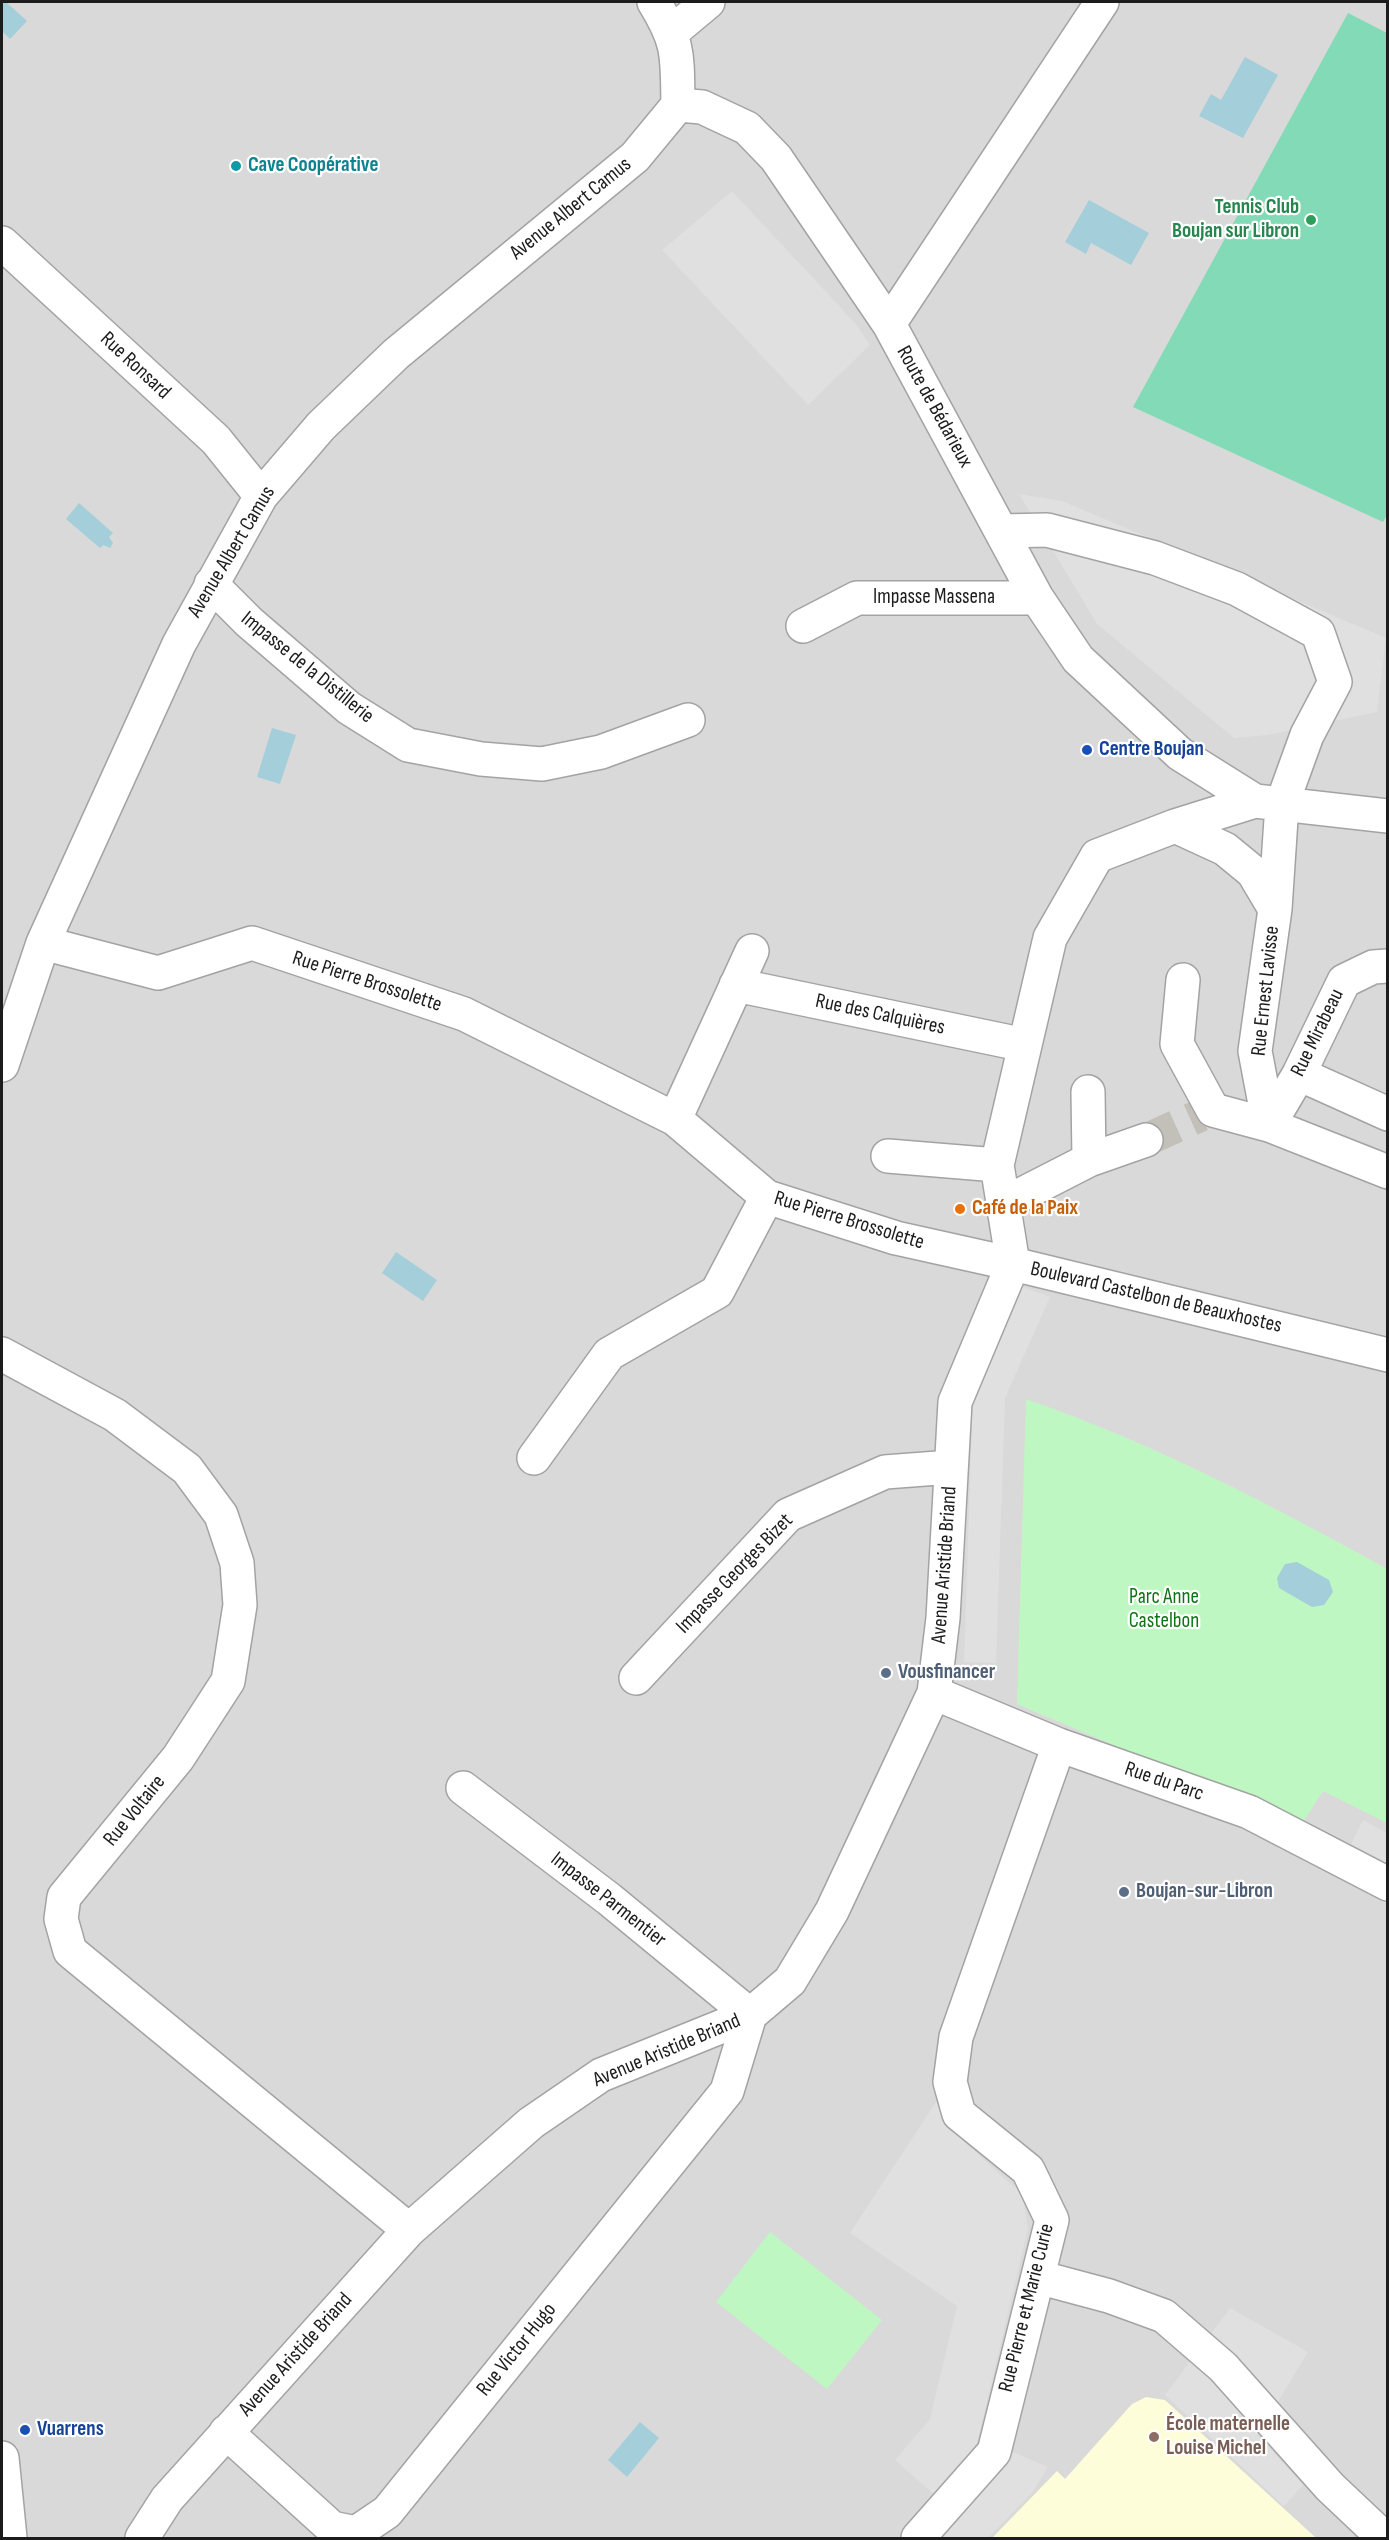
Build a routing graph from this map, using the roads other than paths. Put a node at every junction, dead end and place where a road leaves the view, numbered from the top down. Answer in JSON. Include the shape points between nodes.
{"nodes":[{"id":1,"x":654,"y":2,"type":"edge"},
{"id":2,"x":708,"y":2,"type":"edge"},
{"id":3,"x":1102,"y":2,"type":"edge"},
{"id":4,"x":672,"y":32,"type":"junction"},
{"id":5,"x":678,"y":105,"type":"junction"},
{"id":6,"x":2,"y":243,"type":"edge"},
{"id":7,"x":888,"y":324,"type":"junction"},
{"id":8,"x":261,"y":496,"type":"junction"},
{"id":9,"x":1002,"y":531,"type":"junction"},
{"id":10,"x":211,"y":584,"type":"junction"},
{"id":11,"x":1036,"y":598,"type":"junction"},
{"id":12,"x":803,"y":626,"type":"dead end"},
{"id":13,"x":688,"y":720,"type":"dead end"},
{"id":14,"x":1269,"y":802,"type":"junction"},
{"id":15,"x":1388,"y":816,"type":"edge"},
{"id":16,"x":1175,"y":826,"type":"junction"},
{"id":17,"x":1275,"y":909,"type":"junction"},
{"id":18,"x":44,"y":943,"type":"junction"},
{"id":19,"x":752,"y":951,"type":"dead end"},
{"id":20,"x":1388,"y":966,"type":"edge"},
{"id":21,"x":1184,"y":980,"type":"dead end"},
{"id":22,"x":736,"y":985,"type":"junction"},
{"id":23,"x":1025,"y":1045,"type":"junction"},
{"id":24,"x":2,"y":1065,"type":"edge"},
{"id":25,"x":1299,"y":1074,"type":"junction"},
{"id":26,"x":1088,"y":1092,"type":"dead end"},
{"id":27,"x":1388,"y":1114,"type":"edge"},
{"id":28,"x":675,"y":1119,"type":"junction"},
{"id":29,"x":1269,"y":1125,"type":"junction"},
{"id":30,"x":1146,"y":1140,"type":"tunnel mouth"},
{"id":31,"x":888,"y":1156,"type":"dead end"},
{"id":32,"x":1089,"y":1160,"type":"junction"},
{"id":33,"x":997,"y":1165,"type":"junction"},
{"id":34,"x":1388,"y":1172,"type":"edge"},
{"id":35,"x":767,"y":1197,"type":"junction"},
{"id":36,"x":1003,"y":1203,"type":"junction"},
{"id":37,"x":1013,"y":1264,"type":"junction"},
{"id":38,"x":2,"y":1354,"type":"edge"},
{"id":39,"x":1388,"y":1355,"type":"edge"},
{"id":40,"x":534,"y":1458,"type":"dead end"},
{"id":41,"x":951,"y":1467,"type":"junction"},
{"id":42,"x":636,"y":1678,"type":"dead end"},
{"id":43,"x":934,"y":1693,"type":"junction"},
{"id":44,"x":1059,"y":1745,"type":"junction"},
{"id":45,"x":464,"y":1788,"type":"dead end"},
{"id":46,"x":1388,"y":1884,"type":"edge"},
{"id":47,"x":750,"y":2015,"type":"junction"},
{"id":48,"x":409,"y":2230,"type":"junction"},
{"id":49,"x":1038,"y":2277,"type":"junction"},
{"id":50,"x":226,"y":2432,"type":"junction"},
{"id":51,"x":2,"y":2458,"type":"edge"},
{"id":52,"x":1352,"y":2528,"type":"edge"},
{"id":53,"x":10,"y":2538,"type":"edge"},
{"id":54,"x":142,"y":2538,"type":"edge"},
{"id":55,"x":918,"y":2538,"type":"edge"},
{"id":56,"x":1384,"y":2538,"type":"edge"}],
"edges":[{"from":1,"to":4,"type":"street"},
{"from":2,"to":4,"type":"street"},
{"from":3,"to":7,"type":"street"},
{"from":4,"to":5,"type":"street","via":[[677,53]]},
{"from":5,"to":7,"type":"street","name":"Route de Bédarieux","via":[[702,107],[747,128],[776,158]]},
{"from":5,"to":8,"type":"street","name":"Avenue Albert Camus","via":[[635,157],[396,354],[321,426]]},
{"from":6,"to":8,"type":"street","name":"Rue Ronsard","via":[[216,440]]},
{"from":7,"to":9,"type":"street","name":"Route de Bédarieux"},
{"from":8,"to":10,"type":"street","name":"Avenue Albert Camus"},
{"from":9,"to":11,"type":"street","name":"Route de Bédarieux"},
{"from":9,"to":14,"type":"street","name":"Rue Ernest Lavisse","via":[[1047,530],[1155,558],[1237,589],[1318,633],[1335,682]]},
{"from":10,"to":13,"type":"street","name":"Impasse de la Distillerie","via":[[349,708],[408,745],[481,759],[542,764],[601,752]]},
{"from":10,"to":18,"type":"street","name":"Avenue Albert Camus","via":[[179,644]]},
{"from":11,"to":12,"type":"street","name":"Impasse Massena","via":[[857,598]]},
{"from":11,"to":14,"type":"street","name":"Route de Bédarieux","via":[[1078,659],[1180,754]]},
{"from":14,"to":15,"type":"street"},
{"from":14,"to":16,"type":"street","name":"Boulevard Castelbon de Beauxhostes"},
{"from":14,"to":17,"type":"street","name":"Rue Ernest Lavisse"},
{"from":16,"to":17,"type":"street","name":"Rue Ernest Lavisse","via":[[1225,849],[1246,866]]},
{"from":16,"to":23,"type":"street","name":"Boulevard Castelbon de Beauxhostes","via":[[1097,856],[1050,938]]},
{"from":17,"to":29,"type":"street","name":"Rue Ernest Lavisse","via":[[1255,1051]]},
{"from":18,"to":24,"type":"street","name":"Avenue Albert Camus"},
{"from":18,"to":28,"type":"street","name":"Rue Pierre Brossolette","via":[[158,973],[252,943],[464,1014]]},
{"from":19,"to":22,"type":"street"},
{"from":20,"to":25,"type":"street","name":"Rue Mirabeau","via":[[1373,967],[1344,981]]},
{"from":21,"to":29,"type":"street","via":[[1177,1044],[1207,1113]]},
{"from":22,"to":23,"type":"street","name":"Rue des Calquières"},
{"from":22,"to":28,"type":"street"},
{"from":23,"to":33,"type":"street","name":"Boulevard Castelbon de Beauxhostes"},
{"from":25,"to":27,"type":"street"},
{"from":25,"to":29,"type":"street","name":"Rue Mirabeau"},
{"from":26,"to":32,"type":"street"},
{"from":28,"to":35,"type":"street","name":"Rue Pierre Brossolette"},
{"from":29,"to":34,"type":"street"},
{"from":30,"to":32,"type":"street"},
{"from":31,"to":33,"type":"street"},
{"from":32,"to":36,"type":"street"},
{"from":33,"to":36,"type":"street","name":"Boulevard Castelbon de Beauxhostes"},
{"from":35,"to":37,"type":"street","name":"Rue Pierre Brossolette","via":[[896,1238]]},
{"from":35,"to":40,"type":"street","via":[[717,1292],[609,1354]]},
{"from":36,"to":37,"type":"street","name":"Boulevard Castelbon de Beauxhostes"},
{"from":37,"to":39,"type":"street","name":"Boulevard Castelbon de Beauxhostes"},
{"from":37,"to":41,"type":"street","name":"Avenue Aristide Briand","via":[[955,1402]]},
{"from":38,"to":48,"type":"street","name":"Rue Voltaire","via":[[116,1415],[187,1469],[220,1515],[237,1563],[240,1605],[228,1681],[178,1758],[64,1897],[61,1919],[70,1951]]},
{"from":41,"to":42,"type":"street","name":"Impasse Georges Bizet","via":[[885,1472],[788,1515]]},
{"from":41,"to":43,"type":"street","name":"Avenue Aristide Briand","via":[[943,1618]]},
{"from":43,"to":44,"type":"street","name":"Rue du Parc"},
{"from":43,"to":47,"type":"street","name":"Avenue Aristide Briand","via":[[832,1911],[790,1981]]},
{"from":44,"to":46,"type":"street","name":"Rue du Parc","via":[[1249,1812]]},
{"from":44,"to":49,"type":"street","name":"Rue Pierre et Marie Curie","via":[[956,2037],[950,2082],[959,2114],[1028,2170],[1052,2220]]},
{"from":45,"to":47,"type":"street","name":"Impasse Parmentier","via":[[609,1899]]},
{"from":47,"to":48,"type":"street","name":"Avenue Aristide Briand","via":[[601,2075],[531,2123]]},
{"from":47,"to":50,"type":"street","name":"Rue Victor Hugo","via":[[727,2091],[387,2512],[356,2533],[332,2528]]},
{"from":48,"to":50,"type":"street","name":"Avenue Aristide Briand"},
{"from":49,"to":52,"type":"street","via":[[1110,2296],[1164,2316],[1223,2367]]},
{"from":49,"to":55,"type":"street","name":"Rue Pierre et Marie Curie","via":[[994,2452]]},
{"from":50,"to":54,"type":"street","name":"Avenue Aristide Briand","via":[[167,2499]]},
{"from":51,"to":53,"type":"street"},
{"from":52,"to":56,"type":"street"}]}
